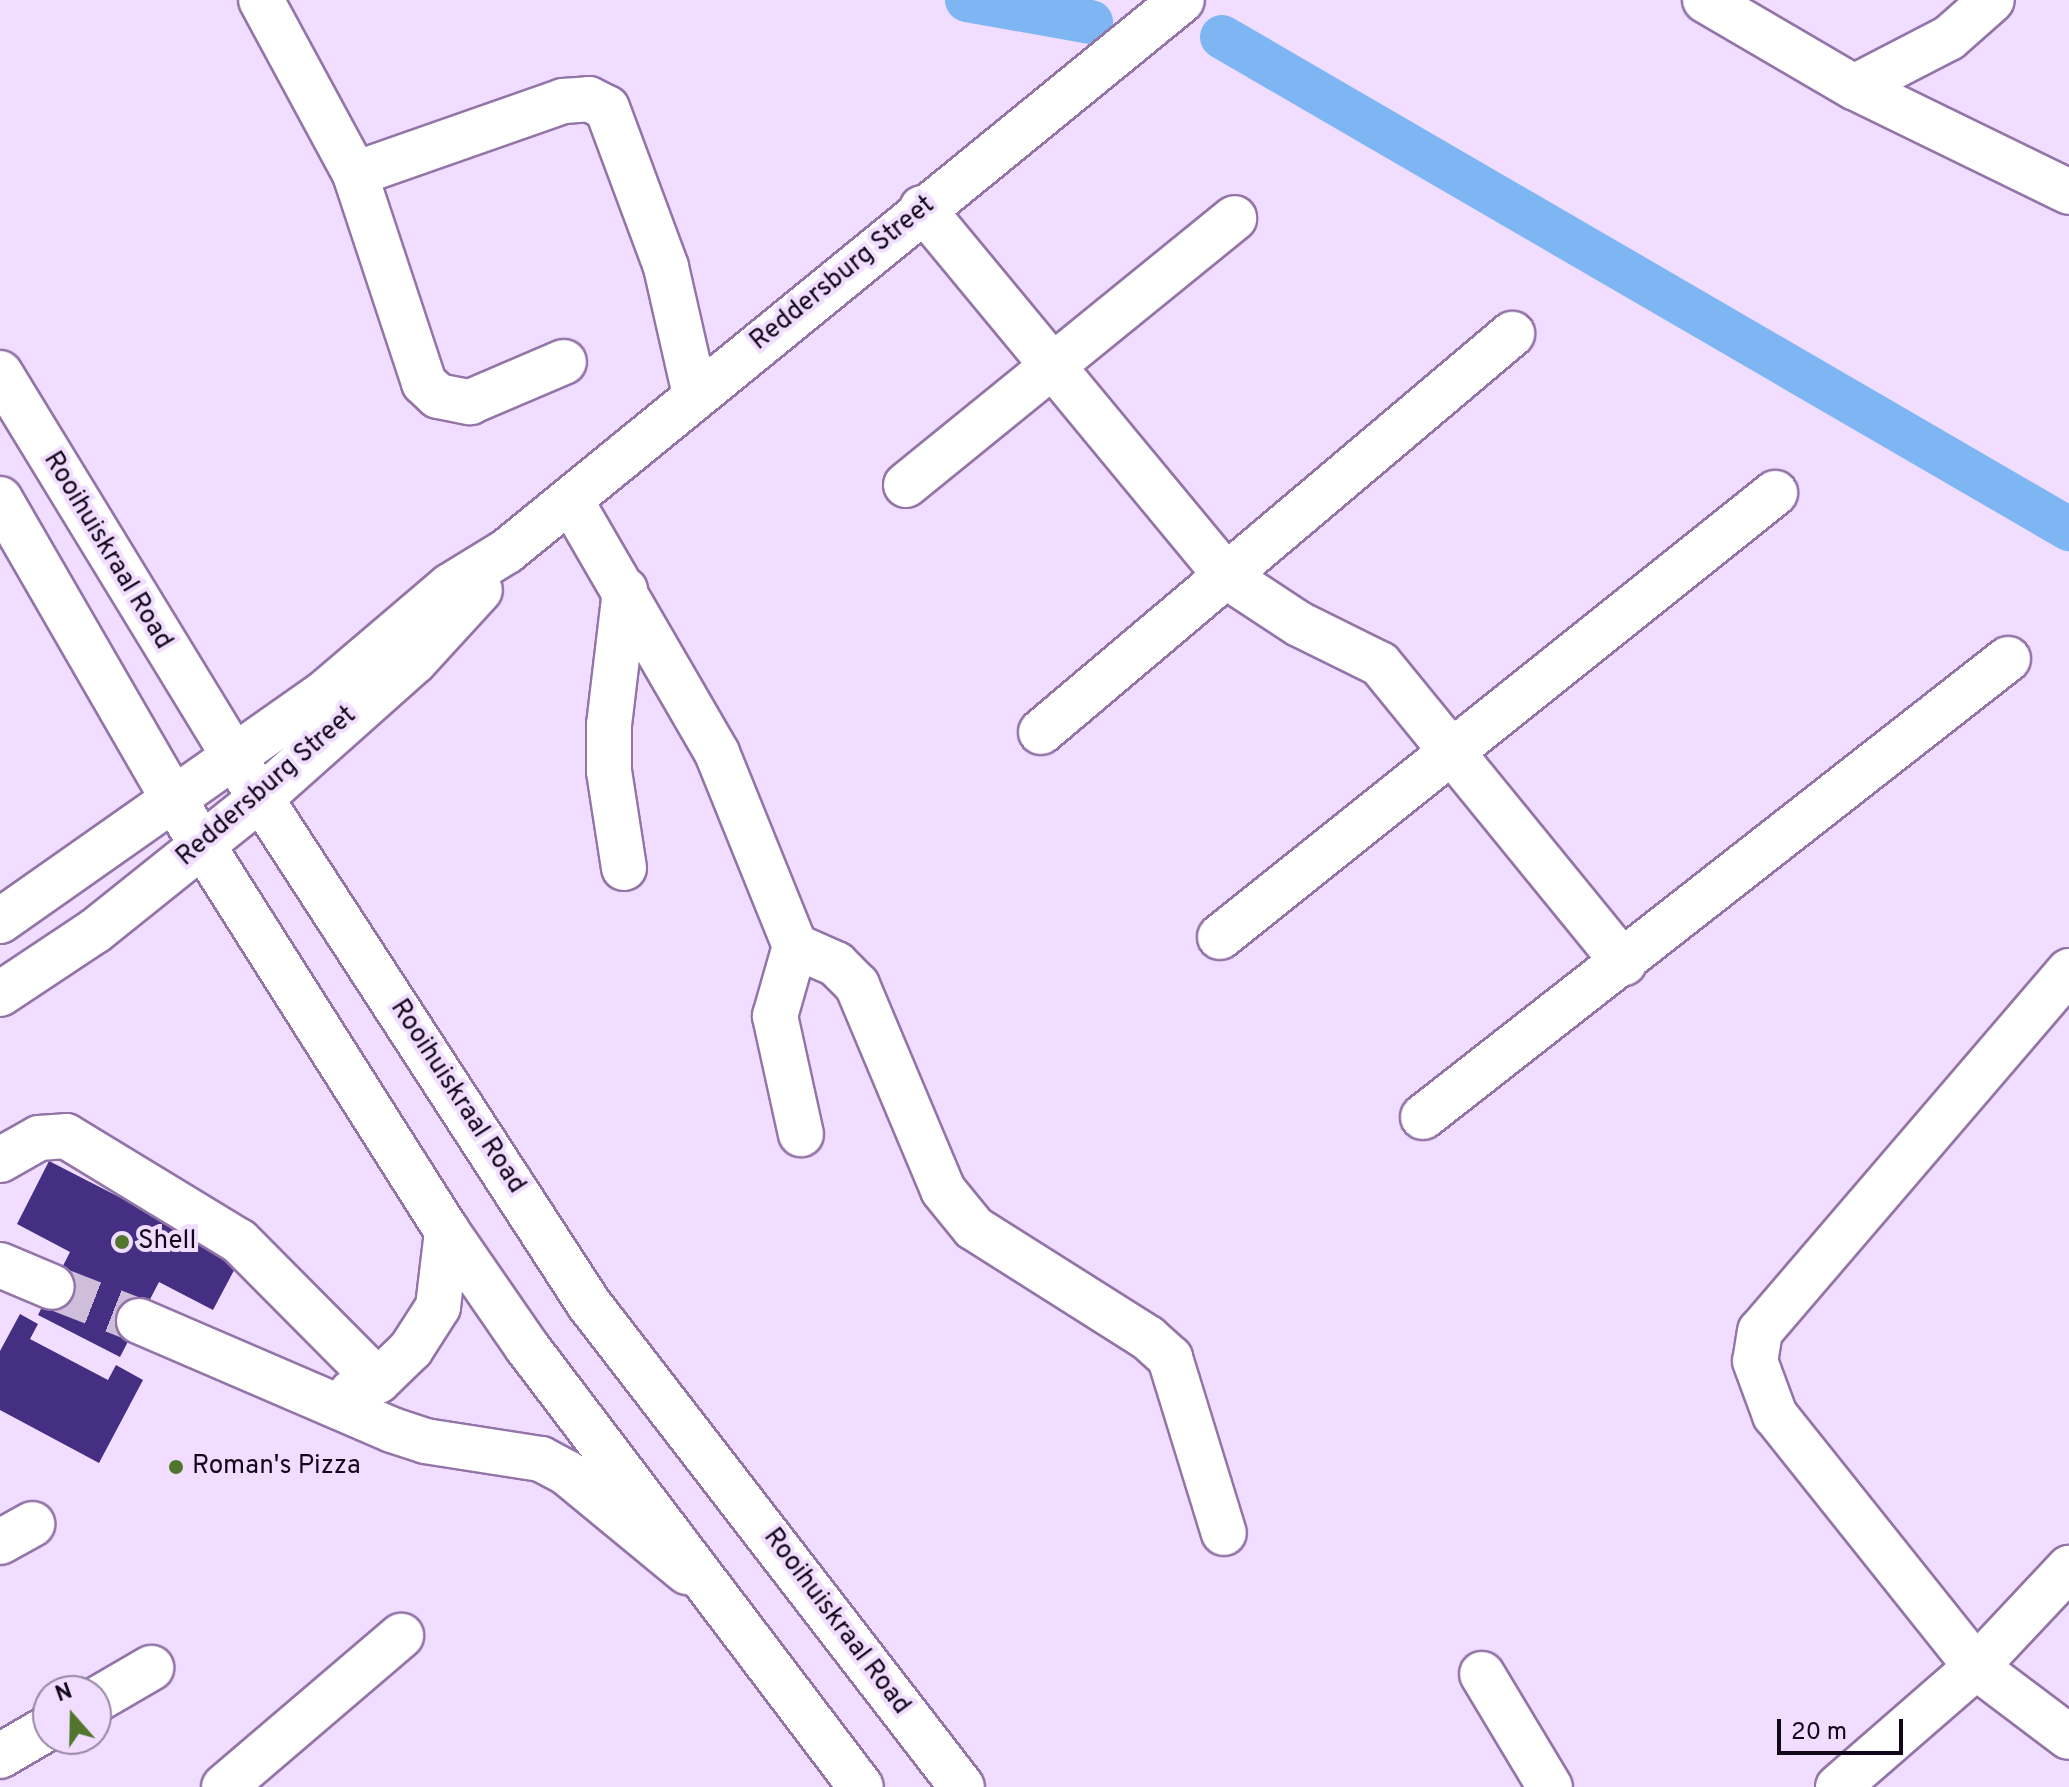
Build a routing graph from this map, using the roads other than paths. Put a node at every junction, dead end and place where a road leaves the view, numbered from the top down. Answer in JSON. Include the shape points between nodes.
{"nodes":[{"id":1,"x":261,"y":0,"type":"edge"},
{"id":2,"x":1705,"y":0,"type":"edge"},
{"id":3,"x":1992,"y":0,"type":"edge"},
{"id":4,"x":1180,"y":2,"type":"edge"},
{"id":5,"x":1854,"y":87,"type":"junction"},
{"id":6,"x":355,"y":174,"type":"junction"},
{"id":7,"x":2069,"y":192,"type":"edge"},
{"id":8,"x":922,"y":208,"type":"junction"},
{"id":9,"x":1234,"y":218,"type":"dead end"},
{"id":10,"x":1512,"y":334,"type":"dead end"},
{"id":11,"x":564,"y":362,"type":"dead end"},
{"id":12,"x":1049,"y":363,"type":"junction"},
{"id":13,"x":0,"y":373,"type":"edge"},
{"id":14,"x":695,"y":395,"type":"junction"},
{"id":15,"x":906,"y":485,"type":"dead end"},
{"id":16,"x":1775,"y":493,"type":"dead end"},
{"id":17,"x":0,"y":499,"type":"edge"},
{"id":18,"x":571,"y":501,"type":"junction"},
{"id":19,"x":507,"y":551,"type":"junction"},
{"id":20,"x":1226,"y":576,"type":"junction"},
{"id":21,"x":625,"y":590,"type":"junction"},
{"id":22,"x":2008,"y":659,"type":"dead end"},
{"id":23,"x":1041,"y":732,"type":"dead end"},
{"id":24,"x":1455,"y":753,"type":"junction"},
{"id":25,"x":234,"y":757,"type":"junction"},
{"id":26,"x":261,"y":798,"type":"junction"},
{"id":27,"x":174,"y":800,"type":"junction"},
{"id":28,"x":205,"y":844,"type":"junction"},
{"id":29,"x":624,"y":868,"type":"dead end"},
{"id":30,"x":0,"y":921,"type":"edge"},
{"id":31,"x":1220,"y":937,"type":"dead end"},
{"id":32,"x":795,"y":946,"type":"junction"},
{"id":33,"x":1624,"y":963,"type":"junction"},
{"id":34,"x":2069,"y":971,"type":"edge"},
{"id":35,"x":0,"y":994,"type":"edge"},
{"id":36,"x":1423,"y":1117,"type":"dead end"},
{"id":37,"x":801,"y":1134,"type":"dead end"},
{"id":38,"x":0,"y":1160,"type":"edge"},
{"id":39,"x":447,"y":1231,"type":"junction"},
{"id":40,"x":0,"y":1265,"type":"edge"},
{"id":41,"x":52,"y":1287,"type":"tunnel mouth"},
{"id":42,"x":139,"y":1321,"type":"tunnel mouth"},
{"id":43,"x":378,"y":1381,"type":"junction"},
{"id":44,"x":331,"y":1401,"type":"junction"},
{"id":45,"x":1224,"y":1533,"type":"dead end"},
{"id":46,"x":2069,"y":1568,"type":"edge"},
{"id":47,"x":716,"y":1596,"type":"junction"},
{"id":48,"x":401,"y":1636,"type":"dead end"},
{"id":49,"x":1976,"y":1667,"type":"junction"},
{"id":50,"x":151,"y":1668,"type":"dead end"},
{"id":51,"x":1482,"y":1674,"type":"dead end"},
{"id":52,"x":112,"y":1691,"type":"edge"},
{"id":53,"x":32,"y":1737,"type":"edge"},
{"id":54,"x":2069,"y":1737,"type":"edge"},
{"id":55,"x":0,"y":1756,"type":"edge"},
{"id":56,"x":224,"y":1787,"type":"edge"},
{"id":57,"x":861,"y":1787,"type":"edge"},
{"id":58,"x":962,"y":1787,"type":"edge"},
{"id":59,"x":1550,"y":1787,"type":"edge"},
{"id":60,"x":1838,"y":1787,"type":"edge"}],
"edges":[{"from":1,"to":6,"type":"street"},
{"from":2,"to":5,"type":"street"},
{"from":3,"to":5,"type":"street","via":[[1949,38]]},
{"from":4,"to":8,"type":"street","name":"Reddersburg Street"},
{"from":5,"to":7,"type":"street"},
{"from":6,"to":11,"type":"street","via":[[418,371],[438,396],[470,402]]},
{"from":6,"to":14,"type":"street","via":[[563,101],[589,99],[607,108],[666,267]]},
{"from":8,"to":12,"type":"street"},
{"from":8,"to":14,"type":"street","name":"Reddersburg Street"},
{"from":9,"to":12,"type":"street"},
{"from":10,"to":20,"type":"street"},
{"from":12,"to":15,"type":"street"},
{"from":12,"to":20,"type":"street"},
{"from":13,"to":25,"type":"street","name":"Rooihuiskraal Road"},
{"from":14,"to":18,"type":"street","name":"Reddersburg Street"},
{"from":16,"to":24,"type":"street"},
{"from":17,"to":27,"type":"street"},
{"from":18,"to":19,"type":"street","name":"Reddersburg Street"},
{"from":18,"to":21,"type":"street"},
{"from":19,"to":25,"type":"street","name":"Reddersburg Street","via":[[450,586],[322,695]]},
{"from":19,"to":26,"type":"street","name":"Reddersburg Street","via":[[468,607],[415,661]]},
{"from":20,"to":23,"type":"street"},
{"from":20,"to":24,"type":"street","via":[[1299,624],[1380,664]]},
{"from":21,"to":29,"type":"street","via":[[609,725],[609,771]]},
{"from":21,"to":32,"type":"street","via":[[717,753]]},
{"from":22,"to":33,"type":"street"},
{"from":24,"to":31,"type":"street"},
{"from":24,"to":33,"type":"street"},
{"from":25,"to":26,"type":"street","name":"Rooihuiskraal Road"},
{"from":25,"to":27,"type":"street","name":"Reddersburg Street"},
{"from":26,"to":28,"type":"street","name":"Reddersburg Street"},
{"from":26,"to":58,"type":"street","name":"Rooihuiskraal Road","via":[[589,1304]]},
{"from":27,"to":28,"type":"street"},
{"from":27,"to":30,"type":"street","name":"Reddersburg Street"},
{"from":28,"to":35,"type":"street","name":"Reddersburg Street","via":[[95,931]]},
{"from":28,"to":39,"type":"street"},
{"from":32,"to":37,"type":"street","via":[[775,1016]]},
{"from":32,"to":45,"type":"street","via":[[836,964],[857,985],[931,1168],[957,1212],[1148,1338],[1170,1358]]},
{"from":33,"to":36,"type":"street"},
{"from":34,"to":49,"type":"street","via":[[1760,1331],[1755,1361],[1775,1415]]},
{"from":38,"to":43,"type":"street","via":[[39,1138],[66,1136],[239,1241]]},
{"from":39,"to":43,"type":"street","via":[[438,1307],[411,1349]]},
{"from":39,"to":47,"type":"street","via":[[527,1347]]},
{"from":40,"to":41,"type":"street"},
{"from":42,"to":44,"type":"street"},
{"from":43,"to":44,"type":"street"},
{"from":44,"to":47,"type":"street","via":[[425,1441],[541,1459],[567,1473]]},
{"from":46,"to":49,"type":"street"},
{"from":47,"to":57,"type":"street"},
{"from":48,"to":56,"type":"street"},
{"from":49,"to":54,"type":"street"},
{"from":49,"to":60,"type":"street"},
{"from":50,"to":52,"type":"street"},
{"from":51,"to":59,"type":"street"},
{"from":53,"to":55,"type":"street"}]}
